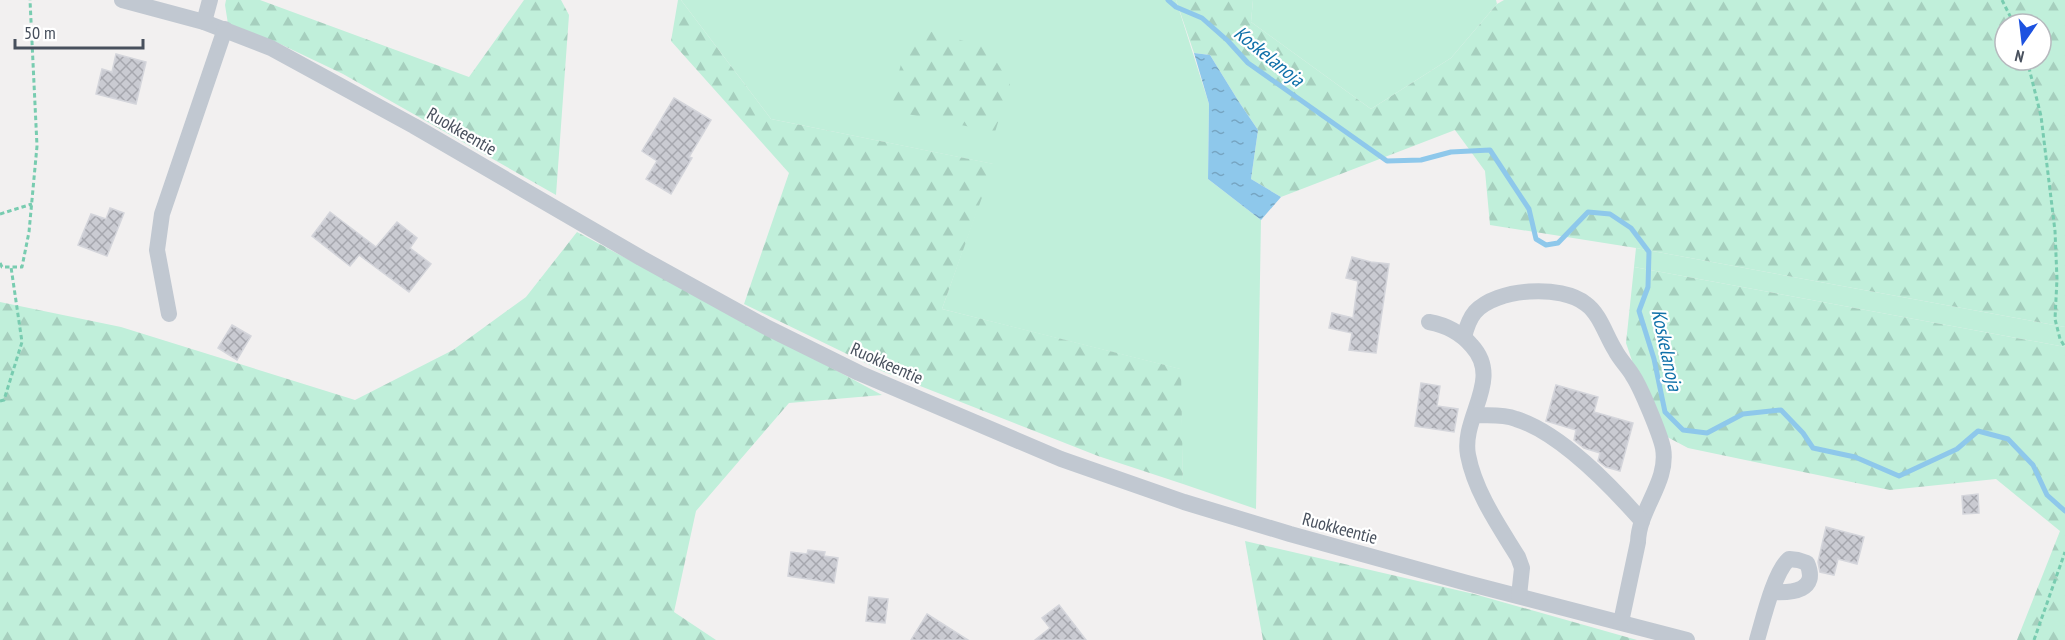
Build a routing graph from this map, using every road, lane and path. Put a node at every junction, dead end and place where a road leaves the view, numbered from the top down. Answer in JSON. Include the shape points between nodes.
{"nodes":[{"id":1,"x":30,"y":0,"type":"edge"},
{"id":2,"x":122,"y":0,"type":"edge"},
{"id":3,"x":210,"y":0,"type":"edge"},
{"id":4,"x":204,"y":22,"type":"junction"},
{"id":5,"x":225,"y":29,"type":"junction"},
{"id":6,"x":2030,"y":72,"type":"edge"},
{"id":7,"x":32,"y":204,"type":"junction"},
{"id":8,"x":0,"y":214,"type":"edge"},
{"id":9,"x":0,"y":263,"type":"edge"},
{"id":10,"x":11,"y":267,"type":"junction"},
{"id":11,"x":169,"y":314,"type":"dead end"},
{"id":12,"x":1429,"y":322,"type":"dead end"},
{"id":13,"x":1464,"y":337,"type":"junction"},
{"id":14,"x":2065,"y":347,"type":"edge"},
{"id":15,"x":0,"y":401,"type":"edge"},
{"id":16,"x":1475,"y":415,"type":"junction"},
{"id":17,"x":1642,"y":521,"type":"junction"},
{"id":18,"x":2065,"y":552,"type":"edge"},
{"id":19,"x":1773,"y":592,"type":"dead end"},
{"id":20,"x":1519,"y":596,"type":"junction"},
{"id":21,"x":1621,"y":622,"type":"junction"},
{"id":22,"x":1687,"y":640,"type":"edge"},
{"id":23,"x":1757,"y":640,"type":"edge"},
{"id":24,"x":2034,"y":640,"type":"edge"}],
"edges":[{"from":1,"to":7,"type":"path","via":[[37,146]]},
{"from":2,"to":4,"type":"street","name":"Ruokkeentie"},
{"from":3,"to":4,"type":"street"},
{"from":4,"to":5,"type":"street","name":"Ruokkeentie"},
{"from":5,"to":11,"type":"street","via":[[162,214],[157,250]]},
{"from":5,"to":20,"type":"street","name":"Ruokkeentie","via":[[332,80],[641,258],[859,373],[1061,459],[1184,502]]},
{"from":6,"to":14,"type":"path","via":[[2041,116],[2055,231],[2055,319]]},
{"from":7,"to":8,"type":"path"},
{"from":7,"to":10,"type":"path","via":[[22,267]]},
{"from":9,"to":10,"type":"path"},
{"from":10,"to":15,"type":"path","via":[[21,342],[4,400]]},
{"from":12,"to":13,"type":"street"},
{"from":13,"to":16,"type":"street","via":[[1478,352],[1484,367],[1485,378]]},
{"from":13,"to":17,"type":"street","via":[[1476,311],[1517,292],[1549,292],[1587,304],[1635,378],[1662,446],[1665,465]]},
{"from":16,"to":17,"type":"street","via":[[1517,419],[1540,430],[1595,472]]},
{"from":16,"to":20,"type":"street","via":[[1468,453],[1483,497],[1522,568]]},
{"from":17,"to":21,"type":"street"},
{"from":18,"to":24,"type":"path"},
{"from":19,"to":23,"type":"street"},
{"from":20,"to":21,"type":"street","name":"Ruokkeentie"},
{"from":21,"to":22,"type":"street","name":"Ruokkeentie"}]}
